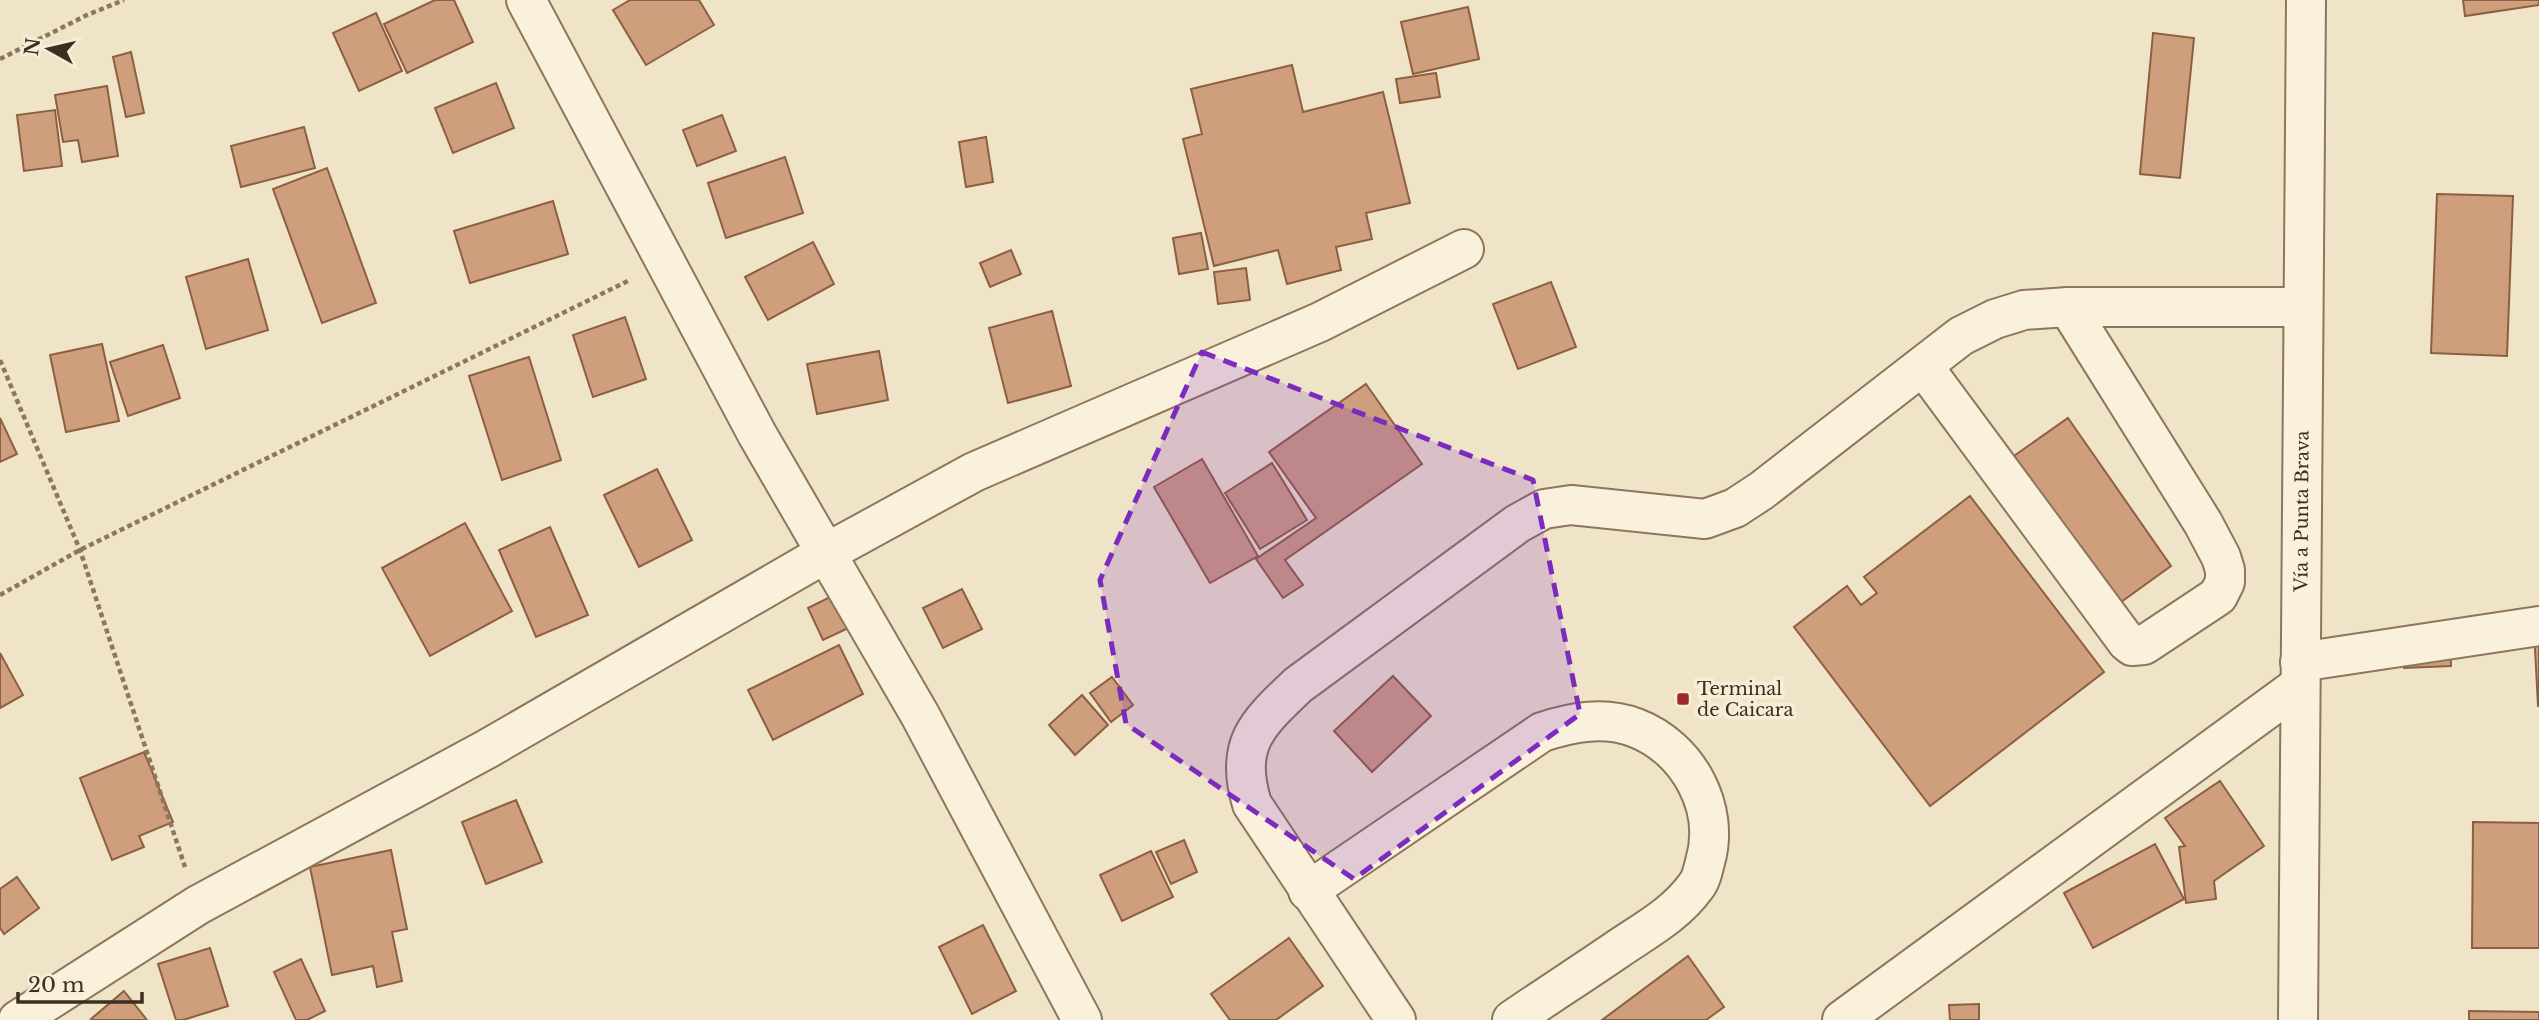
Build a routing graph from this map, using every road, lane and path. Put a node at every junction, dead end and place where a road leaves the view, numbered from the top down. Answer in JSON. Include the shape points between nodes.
{"nodes":[{"id":1,"x":124,"y":0,"type":"edge"},
{"id":2,"x":526,"y":0,"type":"edge"},
{"id":3,"x":2306,"y":0,"type":"edge"},
{"id":4,"x":0,"y":59,"type":"edge"},
{"id":5,"x":1464,"y":249,"type":"dead end"},
{"id":6,"x":665,"y":262,"type":"junction"},
{"id":7,"x":2068,"y":307,"type":"junction"},
{"id":8,"x":2303,"y":307,"type":"junction"},
{"id":9,"x":0,"y":360,"type":"edge"},
{"id":10,"x":1923,"y":366,"type":"junction"},
{"id":11,"x":80,"y":551,"type":"junction"},
{"id":12,"x":827,"y":553,"type":"junction"},
{"id":13,"x":0,"y":595,"type":"edge"},
{"id":14,"x":2539,"y":626,"type":"edge"},
{"id":15,"x":2300,"y":673,"type":"junction"},
{"id":16,"x":1308,"y":891,"type":"junction"},
{"id":17,"x":198,"y":905,"type":"junction"},
{"id":18,"x":18,"y":1020,"type":"edge"},
{"id":19,"x":1082,"y":1020,"type":"edge"},
{"id":20,"x":1396,"y":1020,"type":"edge"},
{"id":21,"x":1512,"y":1020,"type":"edge"},
{"id":22,"x":1842,"y":1020,"type":"edge"},
{"id":23,"x":2298,"y":1020,"type":"edge"}],
"edges":[{"from":1,"to":4,"type":"path"},
{"from":2,"to":6,"type":"street"},
{"from":3,"to":8,"type":"street","name":"Vía a Punta Brava"},
{"from":5,"to":12,"type":"street","via":[[1320,322],[974,472]]},
{"from":6,"to":11,"type":"path"},
{"from":6,"to":12,"type":"street"},
{"from":7,"to":8,"type":"street"},
{"from":7,"to":10,"type":"street","via":[[2024,310],[1995,319],[1961,337]]},
{"from":7,"to":10,"type":"street","via":[[2203,523],[2225,570],[2224,588],[2218,596],[2144,645],[2127,642]]},
{"from":8,"to":15,"type":"street","name":"Vía a Punta Brava"},
{"from":9,"to":11,"type":"path"},
{"from":10,"to":16,"type":"street","via":[[1761,491],[1706,519],[1571,505],[1544,509],[1517,524],[1298,685],[1254,732],[1246,756],[1245,782],[1252,804]]},
{"from":11,"to":13,"type":"path"},
{"from":11,"to":17,"type":"path"},
{"from":12,"to":17,"type":"street","via":[[487,749]]},
{"from":12,"to":19,"type":"street","via":[[920,715]]},
{"from":14,"to":15,"type":"street"},
{"from":15,"to":22,"type":"street"},
{"from":15,"to":23,"type":"street","name":"Vía a Punta Brava"},
{"from":16,"to":20,"type":"street"},
{"from":16,"to":21,"type":"street","via":[[1542,732],[1573,722],[1605,722],[1635,728],[1661,742],[1694,777],[1706,803],[1710,834],[1699,884],[1677,909]]},
{"from":17,"to":18,"type":"street"}]}
